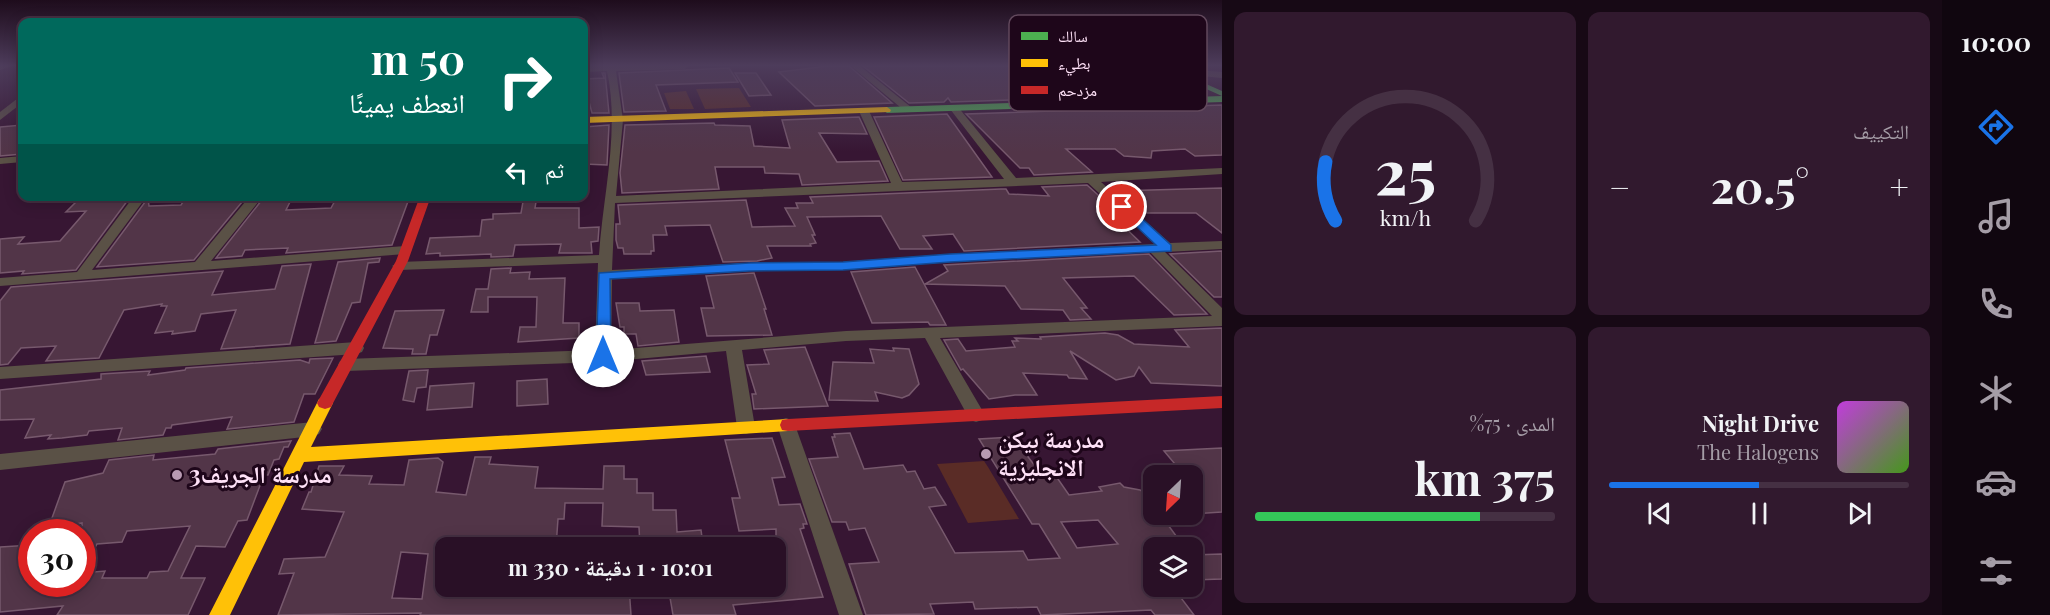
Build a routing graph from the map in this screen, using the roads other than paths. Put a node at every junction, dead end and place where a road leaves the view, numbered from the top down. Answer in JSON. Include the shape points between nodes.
{"nodes":[{"id":1,"x":617,"y":95,"type":"edge"},
{"id":2,"x":890,"y":95,"type":"edge"},
{"id":3,"x":1222,"y":99,"type":"edge"},
{"id":4,"x":1207,"y":100,"type":"edge"},
{"id":5,"x":18,"y":101,"type":"edge"},
{"id":6,"x":1009,"y":107,"type":"edge"},
{"id":7,"x":955,"y":109,"type":"junction"},
{"id":8,"x":909,"y":110,"type":"junction"},
{"id":9,"x":864,"y":111,"type":"junction"},
{"id":10,"x":0,"y":117,"type":"edge"},
{"id":11,"x":619,"y":119,"type":"junction"},
{"id":12,"x":588,"y":120,"type":"edge"},
{"id":13,"x":12,"y":160,"type":"edge"},
{"id":14,"x":0,"y":170,"type":"edge"},
{"id":15,"x":1222,"y":171,"type":"edge"},
{"id":16,"x":1091,"y":179,"type":"junction"},
{"id":17,"x":1013,"y":182,"type":"junction"},
{"id":18,"x":898,"y":186,"type":"junction"},
{"id":19,"x":609,"y":200,"type":"junction"},
{"id":20,"x":137,"y":201,"type":"edge"},
{"id":21,"x":253,"y":201,"type":"edge"},
{"id":22,"x":424,"y":201,"type":"edge"},
{"id":23,"x":1222,"y":245,"type":"edge"},
{"id":24,"x":1161,"y":249,"type":"junction"},
{"id":25,"x":405,"y":250,"type":"junction"},
{"id":26,"x":606,"y":259,"type":"junction"},
{"id":27,"x":399,"y":266,"type":"junction"},
{"id":28,"x":199,"y":267,"type":"junction"},
{"id":29,"x":604,"y":275,"type":"junction"},
{"id":30,"x":80,"y":277,"type":"junction"},
{"id":31,"x":0,"y":282,"type":"edge"},
{"id":32,"x":1222,"y":319,"type":"edge"},
{"id":33,"x":929,"y":332,"type":"junction"},
{"id":34,"x":733,"y":345,"type":"junction"},
{"id":35,"x":356,"y":348,"type":"junction"},
{"id":36,"x":603,"y":356,"type":"junction"},
{"id":37,"x":346,"y":364,"type":"junction"},
{"id":38,"x":0,"y":373,"type":"edge"},
{"id":39,"x":1222,"y":402,"type":"edge"},
{"id":40,"x":976,"y":415,"type":"junction"},
{"id":41,"x":786,"y":424,"type":"junction"},
{"id":42,"x":746,"y":427,"type":"junction"},
{"id":43,"x":313,"y":429,"type":"junction"},
{"id":44,"x":300,"y":456,"type":"junction"},
{"id":45,"x":0,"y":462,"type":"edge"},
{"id":46,"x":219,"y":615,"type":"edge"},
{"id":47,"x":851,"y":615,"type":"edge"}],
"edges":[{"from":1,"to":11,"type":"street"},
{"from":2,"to":8,"type":"street"},
{"from":3,"to":4,"type":"street"},
{"from":5,"to":10,"type":"street"},
{"from":6,"to":7,"type":"street"},
{"from":7,"to":8,"type":"street"},
{"from":7,"to":17,"type":"street"},
{"from":8,"to":9,"type":"street"},
{"from":9,"to":11,"type":"street"},
{"from":9,"to":18,"type":"street"},
{"from":11,"to":12,"type":"street"},
{"from":11,"to":19,"type":"street"},
{"from":13,"to":14,"type":"street"},
{"from":15,"to":16,"type":"street"},
{"from":16,"to":17,"type":"street"},
{"from":16,"to":24,"type":"street"},
{"from":17,"to":18,"type":"street"},
{"from":18,"to":19,"type":"street"},
{"from":19,"to":26,"type":"street"},
{"from":20,"to":30,"type":"street"},
{"from":21,"to":28,"type":"street"},
{"from":22,"to":25,"type":"street"},
{"from":23,"to":24,"type":"street"},
{"from":24,"to":29,"type":"street"},
{"from":24,"to":32,"type":"street"},
{"from":25,"to":27,"type":"street"},
{"from":25,"to":28,"type":"street"},
{"from":26,"to":27,"type":"street"},
{"from":26,"to":29,"type":"street"},
{"from":27,"to":35,"type":"street"},
{"from":28,"to":30,"type":"street"},
{"from":29,"to":36,"type":"street"},
{"from":30,"to":31,"type":"street"},
{"from":32,"to":33,"type":"street"},
{"from":33,"to":34,"type":"street"},
{"from":33,"to":40,"type":"street"},
{"from":34,"to":36,"type":"street"},
{"from":34,"to":42,"type":"street"},
{"from":35,"to":37,"type":"street"},
{"from":35,"to":38,"type":"street"},
{"from":36,"to":37,"type":"street"},
{"from":37,"to":43,"type":"street"},
{"from":39,"to":40,"type":"street"},
{"from":40,"to":41,"type":"street"},
{"from":41,"to":42,"type":"street"},
{"from":41,"to":47,"type":"street"},
{"from":42,"to":44,"type":"street"},
{"from":43,"to":44,"type":"street"},
{"from":43,"to":45,"type":"street"},
{"from":44,"to":46,"type":"street"}]}
